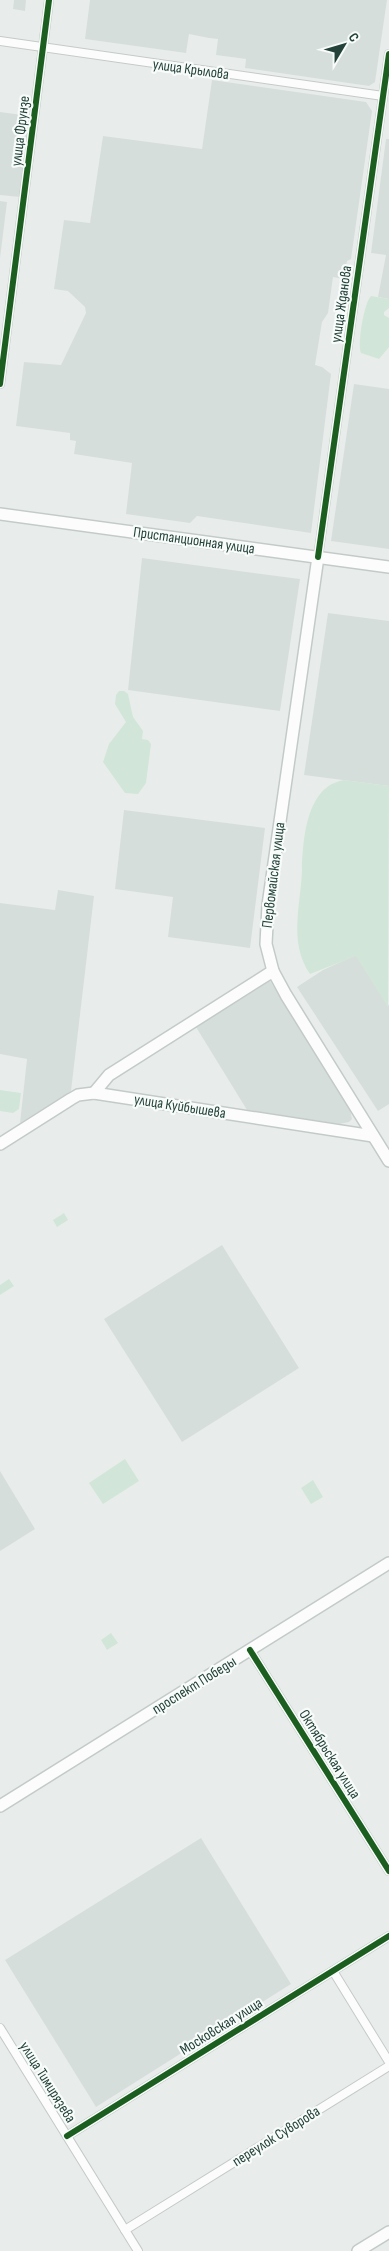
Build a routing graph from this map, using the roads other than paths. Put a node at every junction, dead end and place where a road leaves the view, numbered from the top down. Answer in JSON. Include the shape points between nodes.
{"nodes":[{"id":1,"x":49,"y":0,"type":"edge"},
{"id":2,"x":0,"y":41,"type":"edge"},
{"id":3,"x":43,"y":47,"type":"junction"},
{"id":4,"x":389,"y":54,"type":"edge"},
{"id":5,"x":383,"y":96,"type":"junction"},
{"id":6,"x":0,"y":384,"type":"edge"},
{"id":7,"x":0,"y":514,"type":"edge"},
{"id":8,"x":318,"y":557,"type":"junction"},
{"id":9,"x":389,"y":567,"type":"edge"},
{"id":10,"x":273,"y":971,"type":"junction"},
{"id":11,"x":94,"y":1093,"type":"junction"},
{"id":12,"x":373,"y":1136,"type":"junction"},
{"id":13,"x":0,"y":1144,"type":"edge"},
{"id":14,"x":389,"y":1162,"type":"edge"},
{"id":15,"x":389,"y":1564,"type":"edge"},
{"id":16,"x":250,"y":1650,"type":"junction"},
{"id":17,"x":0,"y":1806,"type":"edge"},
{"id":18,"x":389,"y":1871,"type":"edge"},
{"id":19,"x":389,"y":1936,"type":"edge"},
{"id":20,"x":333,"y":1971,"type":"junction"},
{"id":21,"x":0,"y":2028,"type":"edge"},
{"id":22,"x":389,"y":2062,"type":"edge"},
{"id":23,"x":389,"y":2066,"type":"edge"},
{"id":24,"x":67,"y":2136,"type":"junction"},
{"id":25,"x":125,"y":2230,"type":"junction"},
{"id":26,"x":389,"y":2232,"type":"edge"},
{"id":27,"x":138,"y":2251,"type":"edge"},
{"id":28,"x":358,"y":2251,"type":"edge"}],
"edges":[{"from":1,"to":3,"type":"street","name":"улица Фрунзе"},
{"from":2,"to":3,"type":"street","name":"улица Крылова"},
{"from":3,"to":5,"type":"street","name":"улица Крылова"},
{"from":3,"to":6,"type":"street","name":"улица Фрунзе"},
{"from":4,"to":5,"type":"street","name":"улица Жданова"},
{"from":5,"to":8,"type":"street","name":"улица Жданова"},
{"from":7,"to":8,"type":"main road","name":"Пристанционная улица"},
{"from":8,"to":9,"type":"main road","name":"Пристанционная улица"},
{"from":8,"to":10,"type":"main road","name":"Первомайская улица","via":[[266,922],[266,944]]},
{"from":10,"to":11,"type":"main road","via":[[109,1075]]},
{"from":10,"to":12,"type":"main road","name":"Первомайская улица"},
{"from":11,"to":12,"type":"main road","name":"улица Куйбышева"},
{"from":11,"to":13,"type":"main road","name":"улица Куйбышева","via":[[78,1095]]},
{"from":12,"to":14,"type":"main road","name":"Первомайская улица"},
{"from":15,"to":16,"type":"main road","name":"проспект Победы"},
{"from":16,"to":17,"type":"main road","name":"проспект Победы"},
{"from":16,"to":18,"type":"street","name":"Октябрьская улица"},
{"from":19,"to":20,"type":"street","name":"Московская улица"},
{"from":20,"to":22,"type":"street"},
{"from":20,"to":24,"type":"street","name":"Московская улица"},
{"from":21,"to":24,"type":"street","name":"улица Тимирязева"},
{"from":23,"to":25,"type":"street","name":"переулок Суворова"},
{"from":24,"to":25,"type":"street","name":"улица Тимирязева"},
{"from":25,"to":27,"type":"street","name":"улица Тимирязева"},
{"from":26,"to":28,"type":"main road"}]}
